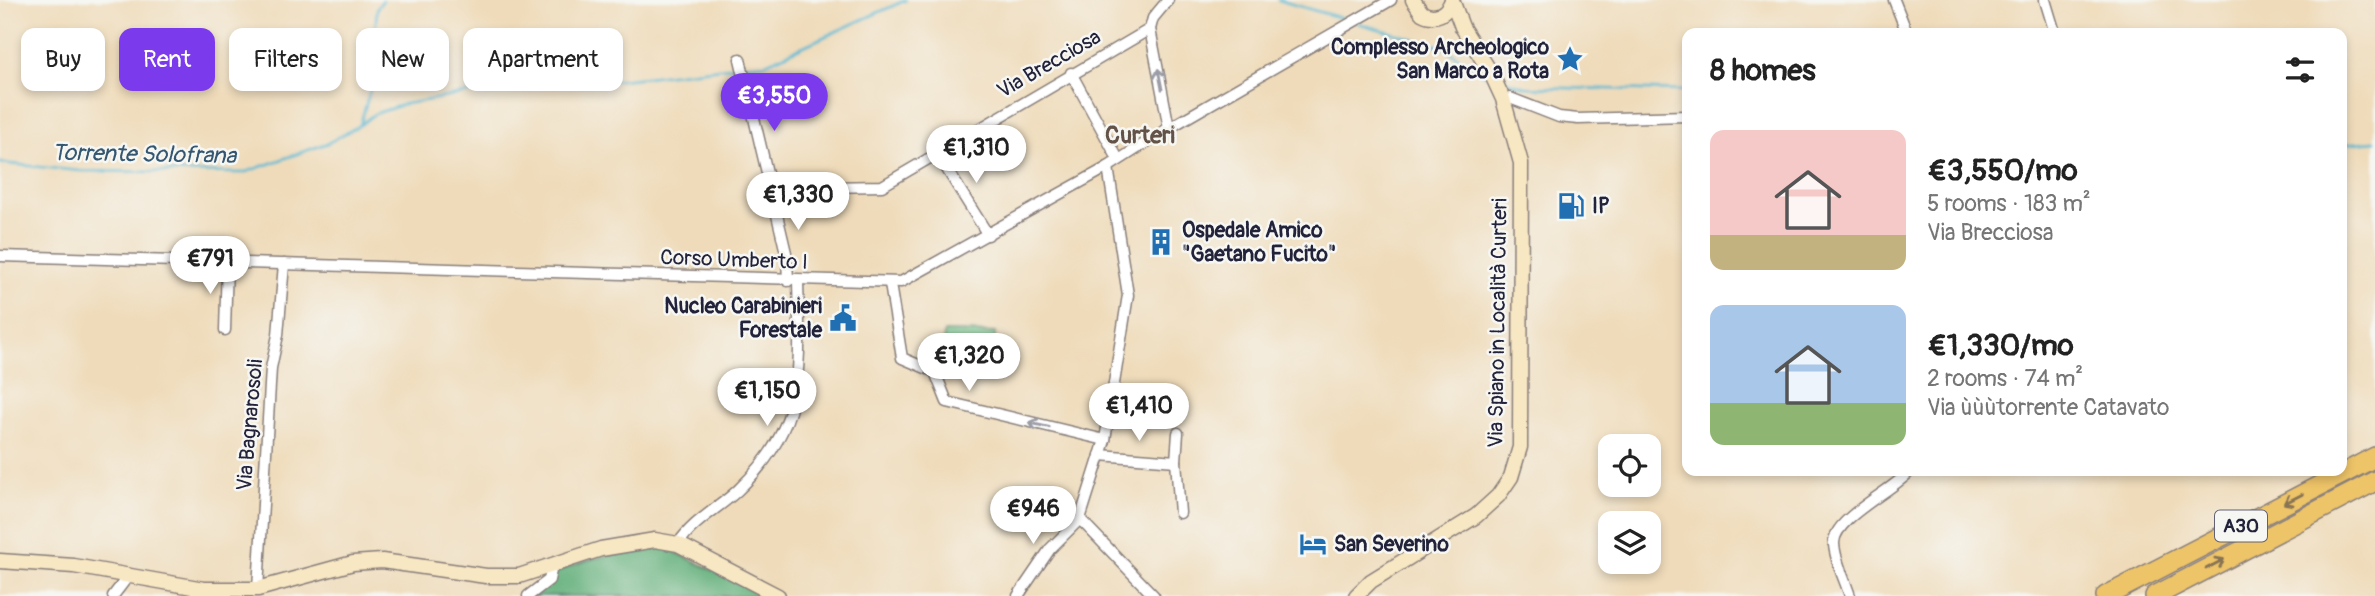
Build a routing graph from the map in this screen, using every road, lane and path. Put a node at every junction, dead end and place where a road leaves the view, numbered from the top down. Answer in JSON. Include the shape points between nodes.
{"nodes":[{"id":1,"x":1168,"y":0,"type":"edge"},
{"id":2,"x":1391,"y":0,"type":"edge"},
{"id":3,"x":1452,"y":0,"type":"edge"},
{"id":4,"x":1894,"y":0,"type":"edge"},
{"id":5,"x":2045,"y":0,"type":"edge"},
{"id":6,"x":1410,"y":1,"type":"edge"},
{"id":7,"x":1440,"y":15,"type":"junction"},
{"id":8,"x":1462,"y":27,"type":"junction"},
{"id":9,"x":1905,"y":28,"type":"edge"},
{"id":10,"x":2053,"y":28,"type":"edge"},
{"id":11,"x":1150,"y":29,"type":"junction"},
{"id":12,"x":740,"y":59,"type":"dead end"},
{"id":13,"x":1071,"y":73,"type":"junction"},
{"id":14,"x":1503,"y":100,"type":"junction"},
{"id":15,"x":1682,"y":116,"type":"edge"},
{"id":16,"x":1169,"y":128,"type":"junction"},
{"id":17,"x":937,"y":153,"type":"junction"},
{"id":18,"x":1118,"y":159,"type":"junction"},
{"id":19,"x":1108,"y":167,"type":"junction"},
{"id":20,"x":772,"y":188,"type":"junction"},
{"id":21,"x":988,"y":235,"type":"junction"},
{"id":22,"x":0,"y":256,"type":"edge"},
{"id":23,"x":227,"y":263,"type":"junction"},
{"id":24,"x":284,"y":264,"type":"junction"},
{"id":25,"x":793,"y":281,"type":"junction"},
{"id":26,"x":890,"y":284,"type":"junction"},
{"id":27,"x":225,"y":330,"type":"dead end"},
{"id":28,"x":1178,"y":433,"type":"dead end"},
{"id":29,"x":1105,"y":440,"type":"junction"},
{"id":30,"x":1100,"y":454,"type":"junction"},
{"id":31,"x":2375,"y":457,"type":"edge"},
{"id":32,"x":1176,"y":461,"type":"junction"},
{"id":33,"x":2347,"y":471,"type":"edge"},
{"id":34,"x":1906,"y":476,"type":"edge"},
{"id":35,"x":2338,"y":476,"type":"edge"},
{"id":36,"x":2375,"y":481,"type":"edge"},
{"id":37,"x":1180,"y":513,"type":"dead end"},
{"id":38,"x":1080,"y":519,"type":"junction"},
{"id":39,"x":678,"y":544,"type":"junction"},
{"id":40,"x":0,"y":561,"type":"edge"},
{"id":41,"x":552,"y":566,"type":"junction"},
{"id":42,"x":129,"y":575,"type":"junction"},
{"id":43,"x":258,"y":589,"type":"junction"},
{"id":44,"x":113,"y":596,"type":"edge"},
{"id":45,"x":528,"y":596,"type":"edge"},
{"id":46,"x":778,"y":596,"type":"edge"},
{"id":47,"x":1018,"y":596,"type":"edge"},
{"id":48,"x":1154,"y":596,"type":"edge"},
{"id":49,"x":1356,"y":596,"type":"edge"},
{"id":50,"x":1850,"y":596,"type":"edge"},
{"id":51,"x":2106,"y":596,"type":"edge"},
{"id":52,"x":2155,"y":596,"type":"edge"}],
"edges":[{"from":1,"to":11,"type":"street"},
{"from":2,"to":16,"type":"street","name":"Corso Umberto I"},
{"from":3,"to":7,"type":"main road"},
{"from":3,"to":8,"type":"main road","name":"Via Spiano in Località Curteri"},
{"from":4,"to":9,"type":"street"},
{"from":5,"to":10,"type":"street"},
{"from":6,"to":7,"type":"main road","name":"Via Spiano in Località Curteri","via":[[1427,16]]},
{"from":7,"to":8,"type":"main road","name":"Via Spiano in Località Curteri"},
{"from":8,"to":14,"type":"main road","name":"Via Spiano in Località Curteri"},
{"from":11,"to":13,"type":"street","name":"Via Brecciosa"},
{"from":16,"to":11,"type":"street","one_way":true},
{"from":12,"to":20,"type":"street"},
{"from":13,"to":17,"type":"street","name":"Via Brecciosa"},
{"from":13,"to":18,"type":"street"},
{"from":14,"to":15,"type":"street","via":[[1510,98],[1559,117],[1578,119]]},
{"from":14,"to":49,"type":"main road","name":"Via Spiano in Località Curteri","via":[[1521,163],[1520,447],[1511,477],[1476,516],[1378,575]]},
{"from":16,"to":18,"type":"street","name":"Corso Umberto I"},
{"from":17,"to":20,"type":"street","name":"Via Brecciosa","via":[[882,186]]},
{"from":17,"to":21,"type":"street"},
{"from":18,"to":19,"type":"street","name":"Corso Umberto I"},
{"from":19,"to":21,"type":"street","name":"Corso Umberto I"},
{"from":19,"to":29,"type":"street","via":[[1128,295]]},
{"from":20,"to":25,"type":"street"},
{"from":21,"to":26,"type":"street","name":"Corso Umberto I","via":[[910,279]]},
{"from":22,"to":23,"type":"street","name":"Corso Umberto I"},
{"from":23,"to":24,"type":"street","name":"Corso Umberto I"},
{"from":23,"to":27,"type":"street"},
{"from":24,"to":25,"type":"street","name":"Corso Umberto I"},
{"from":24,"to":43,"type":"street","name":"Via Bagnarosoli","via":[[271,368]]},
{"from":25,"to":26,"type":"street","name":"Corso Umberto I"},
{"from":25,"to":39,"type":"street","via":[[800,361],[784,432],[765,464],[688,529]]},
{"from":29,"to":26,"type":"street","one_way":true,"via":[[947,402],[933,371],[902,358]]},
{"from":28,"to":32,"type":"street"},
{"from":29,"to":30,"type":"street"},
{"from":30,"to":32,"type":"street"},
{"from":30,"to":38,"type":"street"},
{"from":31,"to":33,"type":"highway","number":"A30","one_way":true},
{"from":32,"to":37,"type":"street"},
{"from":34,"to":50,"type":"street","via":[[1836,532],[1834,544]]},
{"from":35,"to":51,"type":"highway","number":"A30","one_way":true},
{"from":52,"to":36,"type":"highway","number":"A30","one_way":true},
{"from":38,"to":47,"type":"street","via":[[1050,549]]},
{"from":38,"to":48,"type":"street"},
{"from":39,"to":41,"type":"main road","via":[[632,542]]},
{"from":39,"to":46,"type":"main road"},
{"from":40,"to":42,"type":"main road"},
{"from":41,"to":43,"type":"main road","via":[[499,577],[382,561],[353,563]]},
{"from":41,"to":45,"type":"street","via":[[548,580]]},
{"from":42,"to":43,"type":"main road","via":[[204,589]]},
{"from":42,"to":44,"type":"street"}]}
